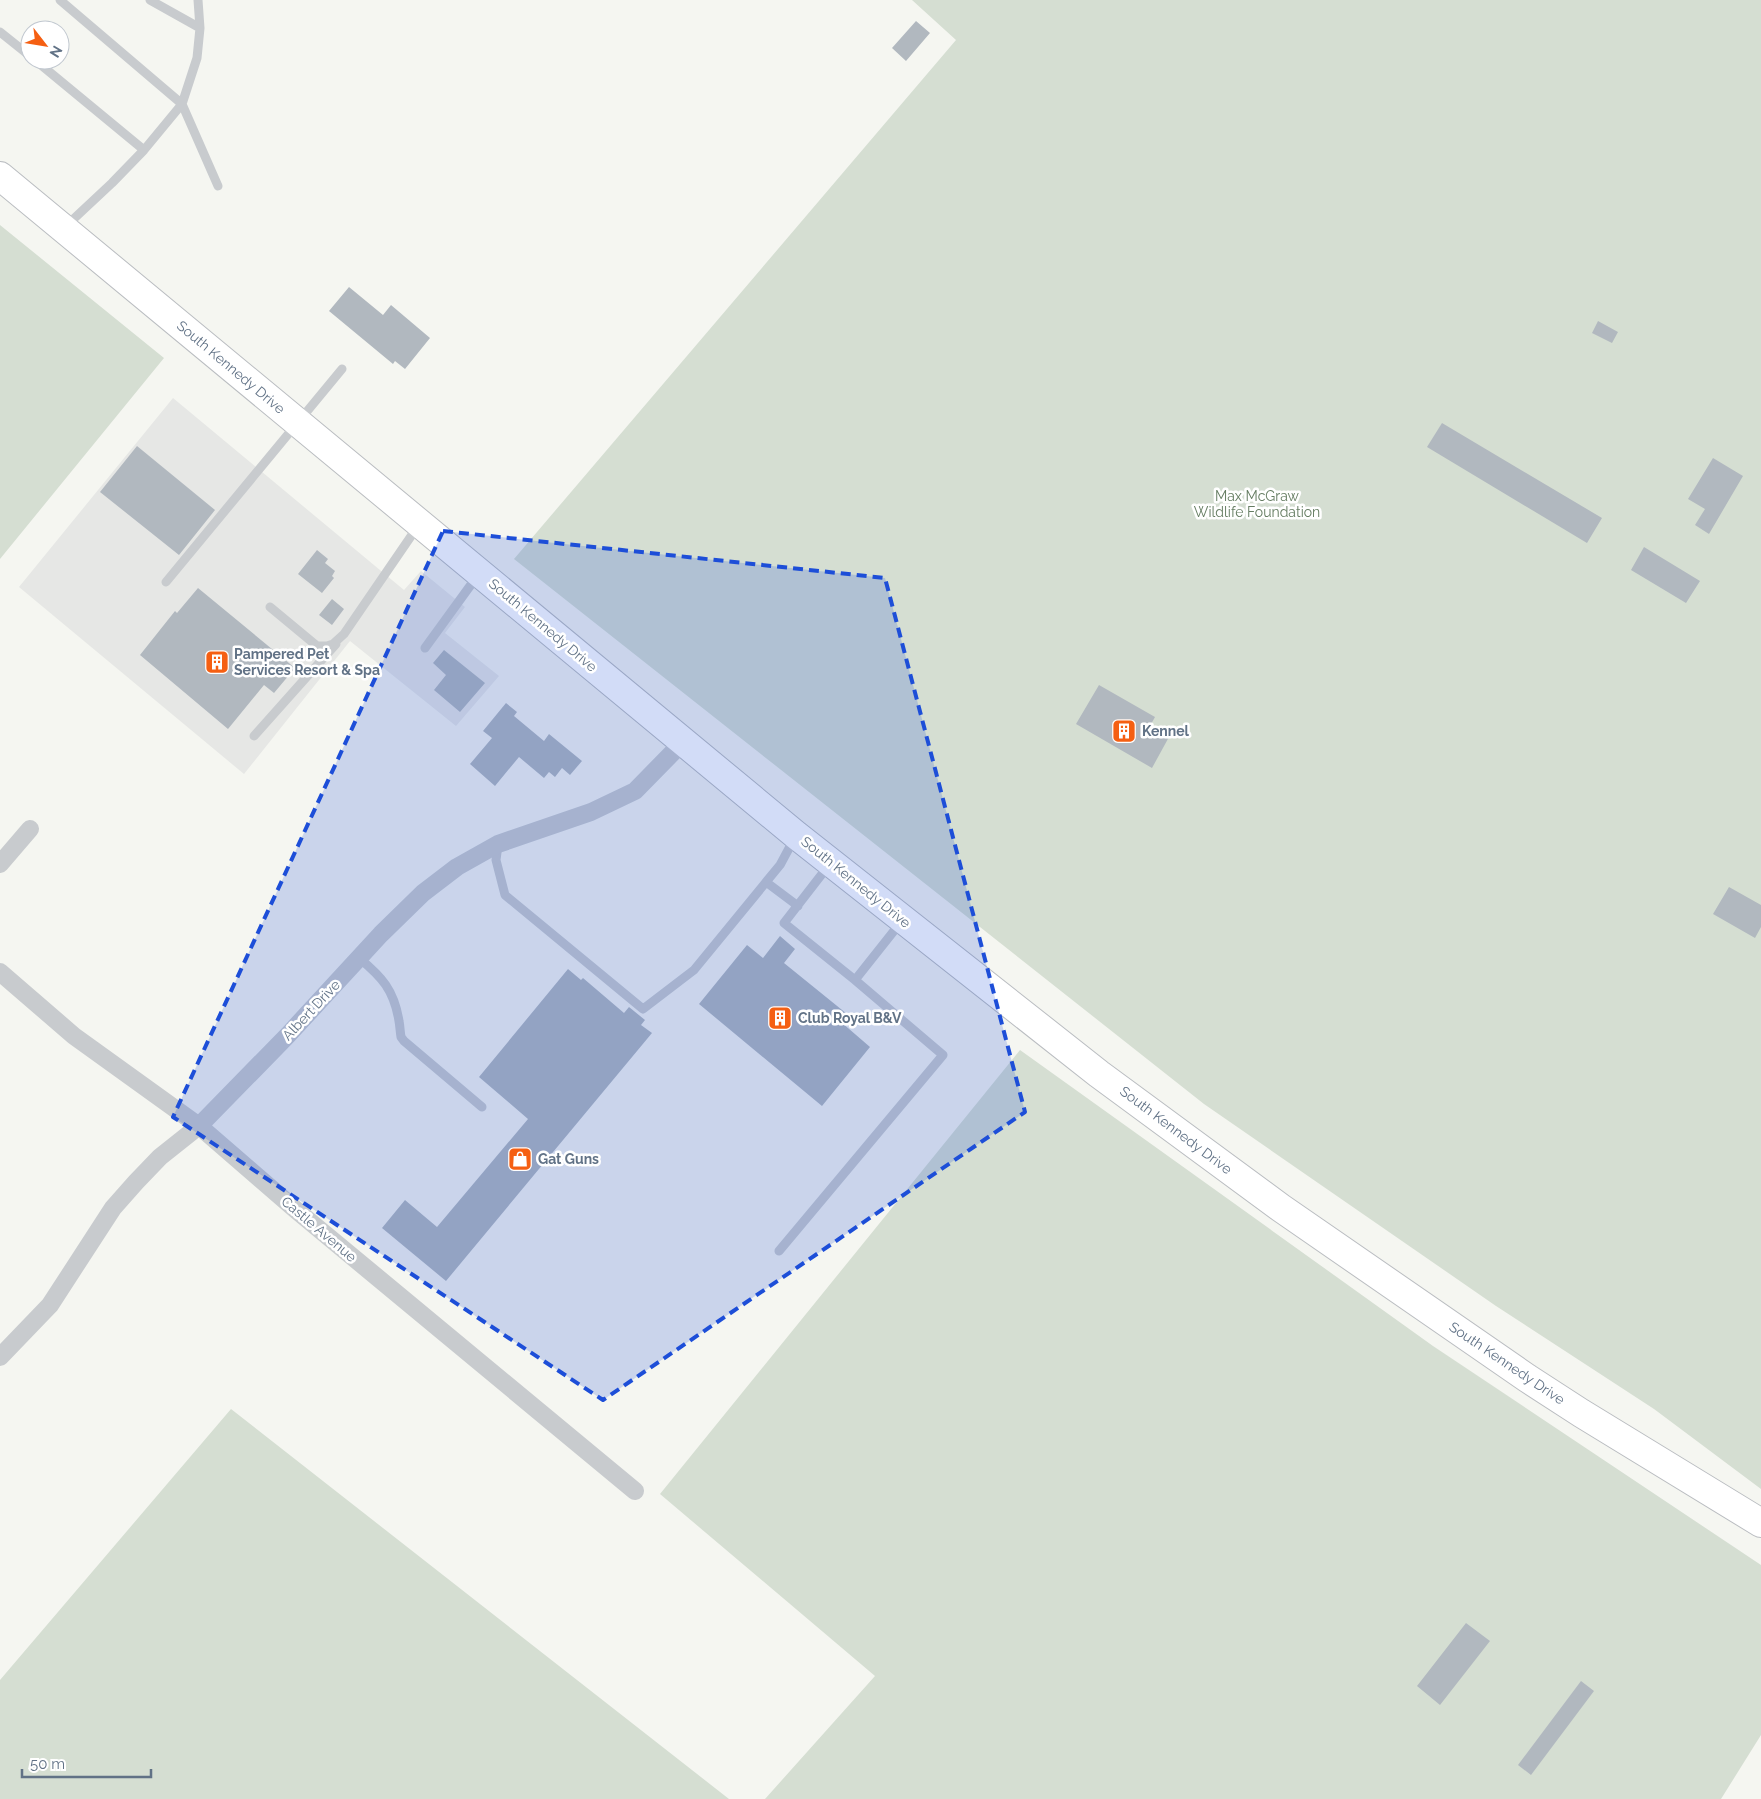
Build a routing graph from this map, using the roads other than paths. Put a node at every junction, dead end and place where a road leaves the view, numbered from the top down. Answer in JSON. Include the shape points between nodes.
{"nodes":[{"id":1,"x":60,"y":0,"type":"edge"},
{"id":2,"x":150,"y":0,"type":"edge"},
{"id":3,"x":198,"y":0,"type":"edge"},
{"id":4,"x":200,"y":28,"type":"junction"},
{"id":5,"x":0,"y":32,"type":"edge"},
{"id":6,"x":20,"y":48,"type":"edge"},
{"id":7,"x":47,"y":70,"type":"edge"},
{"id":8,"x":182,"y":104,"type":"junction"},
{"id":9,"x":144,"y":150,"type":"junction"},
{"id":10,"x":0,"y":176,"type":"edge"},
{"id":11,"x":218,"y":186,"type":"dead end"},
{"id":12,"x":65,"y":228,"type":"junction"},
{"id":13,"x":342,"y":369,"type":"dead end"},
{"id":14,"x":297,"y":422,"type":"junction"},
{"id":15,"x":420,"y":523,"type":"junction"},
{"id":16,"x":480,"y":573,"type":"junction"},
{"id":17,"x":166,"y":582,"type":"dead end"},
{"id":18,"x":270,"y":607,"type":"dead end"},
{"id":19,"x":344,"y":634,"type":"junction"},
{"id":20,"x":424,"y":648,"type":"dead end"},
{"id":21,"x":254,"y":736,"type":"dead end"},
{"id":22,"x":683,"y":742,"type":"junction"},
{"id":23,"x":30,"y":829,"type":"dead end"},
{"id":24,"x":796,"y":835,"type":"junction"},
{"id":25,"x":498,"y":844,"type":"junction"},
{"id":26,"x":831,"y":863,"type":"junction"},
{"id":27,"x":0,"y":864,"type":"edge"},
{"id":28,"x":766,"y":882,"type":"junction"},
{"id":29,"x":798,"y":906,"type":"junction"},
{"id":30,"x":903,"y":920,"type":"junction"},
{"id":31,"x":359,"y":958,"type":"junction"},
{"id":32,"x":0,"y":972,"type":"edge"},
{"id":33,"x":856,"y":980,"type":"junction"},
{"id":34,"x":482,"y":1107,"type":"dead end"},
{"id":35,"x":199,"y":1126,"type":"junction"},
{"id":36,"x":779,"y":1251,"type":"dead end"},
{"id":37,"x":0,"y":1357,"type":"edge"},
{"id":38,"x":635,"y":1491,"type":"dead end"},
{"id":39,"x":1761,"y":1523,"type":"edge"}],
"edges":[{"from":1,"to":8,"type":"lane"},
{"from":2,"to":4,"type":"lane"},
{"from":3,"to":4,"type":"lane"},
{"from":4,"to":8,"type":"lane","via":[[197,58]]},
{"from":5,"to":6,"type":"lane"},
{"from":7,"to":9,"type":"lane"},
{"from":8,"to":9,"type":"lane"},
{"from":8,"to":11,"type":"lane"},
{"from":9,"to":12,"type":"lane"},
{"from":10,"to":12,"type":"main road","name":"South Kennedy Drive"},
{"from":12,"to":14,"type":"main road","name":"South Kennedy Drive"},
{"from":13,"to":14,"type":"lane"},
{"from":14,"to":15,"type":"main road","name":"South Kennedy Drive"},
{"from":14,"to":17,"type":"lane"},
{"from":15,"to":16,"type":"main road","name":"South Kennedy Drive"},
{"from":15,"to":19,"type":"lane"},
{"from":16,"to":20,"type":"lane"},
{"from":16,"to":22,"type":"main road","name":"South Kennedy Drive"},
{"from":18,"to":19,"type":"lane","via":[[317,646],[327,646]]},
{"from":19,"to":21,"type":"lane"},
{"from":22,"to":24,"type":"main road","name":"South Kennedy Drive"},
{"from":22,"to":25,"type":"street","name":"Albert Drive","via":[[635,791],[591,812]]},
{"from":23,"to":27,"type":"street"},
{"from":24,"to":26,"type":"main road","name":"South Kennedy Drive"},
{"from":24,"to":28,"type":"lane","via":[[780,865]]},
{"from":25,"to":28,"type":"lane","via":[[496,860],[505,895],[643,1009],[694,970]]},
{"from":25,"to":31,"type":"street","name":"Albert Drive","via":[[440,879],[402,912]]},
{"from":26,"to":29,"type":"lane"},
{"from":26,"to":30,"type":"main road","name":"South Kennedy Drive"},
{"from":28,"to":29,"type":"lane"},
{"from":29,"to":33,"type":"lane","via":[[784,923]]},
{"from":30,"to":33,"type":"lane"},
{"from":30,"to":39,"type":"main road","name":"South Kennedy Drive","via":[[1099,1074],[1281,1208],[1552,1395]]},
{"from":31,"to":34,"type":"lane","via":[[382,978],[391,992],[404,1041]]},
{"from":31,"to":35,"type":"street","name":"Albert Drive"},
{"from":32,"to":35,"type":"street","name":"Castle Avenue","via":[[74,1036]]},
{"from":33,"to":36,"type":"lane","via":[[943,1055]]},
{"from":35,"to":37,"type":"street","name":"Albert Drive","via":[[160,1157],[119,1201],[50,1305]]},
{"from":35,"to":38,"type":"street","name":"Castle Avenue"}]}
